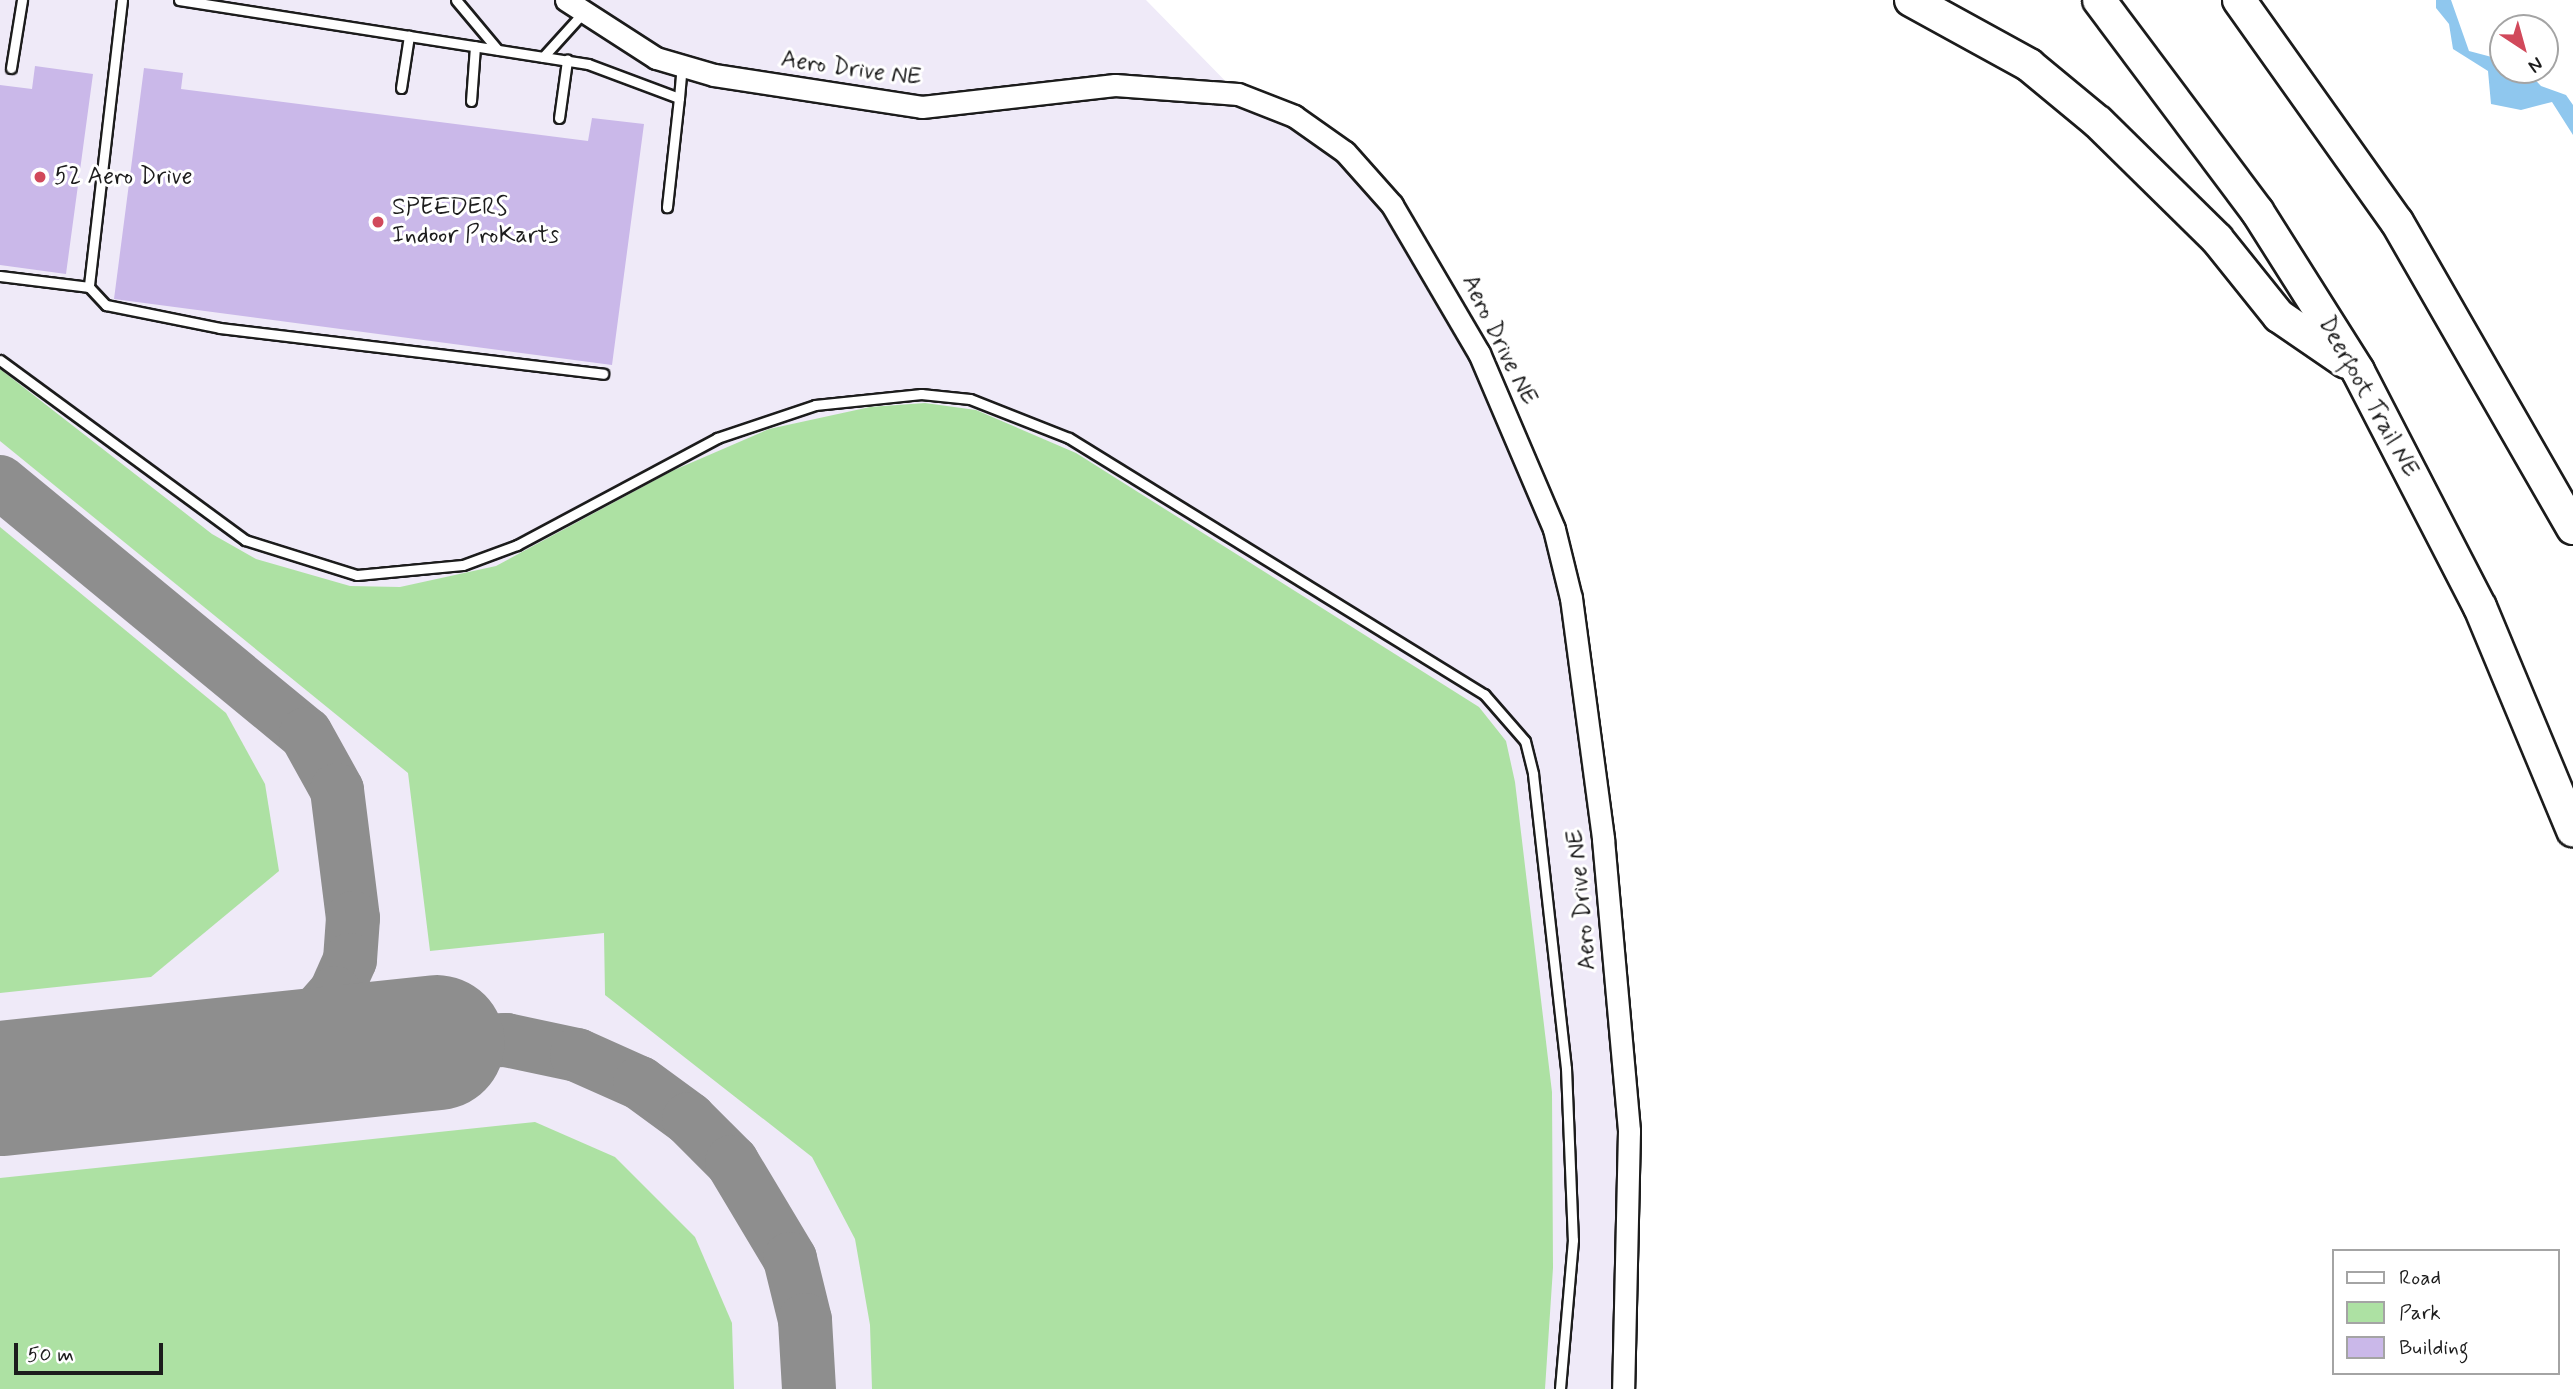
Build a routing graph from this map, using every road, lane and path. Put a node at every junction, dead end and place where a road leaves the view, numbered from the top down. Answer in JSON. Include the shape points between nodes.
{"nodes":[{"id":1,"x":22,"y":0,"type":"edge"},
{"id":2,"x":122,"y":0,"type":"edge"},
{"id":3,"x":179,"y":0,"type":"edge"},
{"id":4,"x":456,"y":0,"type":"edge"},
{"id":5,"x":566,"y":0,"type":"edge"},
{"id":6,"x":1911,"y":0,"type":"edge"},
{"id":7,"x":2099,"y":0,"type":"edge"},
{"id":8,"x":2239,"y":0,"type":"edge"},
{"id":9,"x":207,"y":2,"type":"edge"},
{"id":10,"x":582,"y":14,"type":"junction"},
{"id":11,"x":409,"y":36,"type":"junction"},
{"id":12,"x":475,"y":46,"type":"junction"},
{"id":13,"x":498,"y":50,"type":"junction"},
{"id":14,"x":543,"y":57,"type":"junction"},
{"id":15,"x":568,"y":61,"type":"junction"},
{"id":16,"x":682,"y":65,"type":"junction"},
{"id":17,"x":11,"y":68,"type":"dead end"},
{"id":18,"x":401,"y":88,"type":"dead end"},
{"id":19,"x":679,"y":97,"type":"junction"},
{"id":20,"x":471,"y":101,"type":"dead end"},
{"id":21,"x":559,"y":118,"type":"dead end"},
{"id":22,"x":667,"y":207,"type":"dead end"},
{"id":23,"x":0,"y":276,"type":"edge"},
{"id":24,"x":89,"y":288,"type":"junction"},
{"id":25,"x":0,"y":360,"type":"edge"},
{"id":26,"x":2358,"y":370,"type":"junction"},
{"id":27,"x":603,"y":374,"type":"dead end"},
{"id":28,"x":2573,"y":528,"type":"edge"},
{"id":29,"x":2573,"y":831,"type":"edge"},
{"id":30,"x":1560,"y":1389,"type":"edge"},
{"id":31,"x":1623,"y":1389,"type":"edge"}],
"edges":[{"from":1,"to":17,"type":"lane"},
{"from":2,"to":24,"type":"lane"},
{"from":3,"to":9,"type":"lane"},
{"from":4,"to":13,"type":"lane"},
{"from":5,"to":10,"type":"street","name":"Aero Drive NE"},
{"from":6,"to":26,"type":"highway","via":[[2029,65],[2059,89],[2217,239],[2279,316]]},
{"from":7,"to":26,"type":"highway","name":"Deerfoot Trail NE","via":[[2257,211]]},
{"from":8,"to":28,"type":"highway","via":[[2397,222]]},
{"from":9,"to":11,"type":"lane"},
{"from":10,"to":14,"type":"lane"},
{"from":10,"to":16,"type":"street","name":"Aero Drive NE","via":[[646,53]]},
{"from":11,"to":12,"type":"lane"},
{"from":11,"to":18,"type":"lane"},
{"from":12,"to":13,"type":"lane"},
{"from":12,"to":20,"type":"lane"},
{"from":13,"to":14,"type":"lane"},
{"from":14,"to":15,"type":"lane"},
{"from":15,"to":19,"type":"lane"},
{"from":15,"to":21,"type":"lane"},
{"from":16,"to":19,"type":"lane"},
{"from":16,"to":31,"type":"street","name":"Aero Drive NE","via":[[922,107],[1115,85],[1238,94],[1294,116],[1345,152],[1392,205],[1479,353],[1554,529],[1571,598],[1603,839],[1629,1131]]},
{"from":19,"to":22,"type":"lane"},
{"from":23,"to":24,"type":"lane"},
{"from":24,"to":27,"type":"lane","via":[[124,314]]},
{"from":25,"to":30,"type":"lane","via":[[245,540],[357,575],[411,575],[495,554],[718,438],[815,405],[920,394],[970,399],[1069,438],[1484,694],[1525,741],[1566,1068],[1573,1240]]},
{"from":26,"to":29,"type":"highway","name":"Deerfoot Trail NE","via":[[2480,607]]}]}
